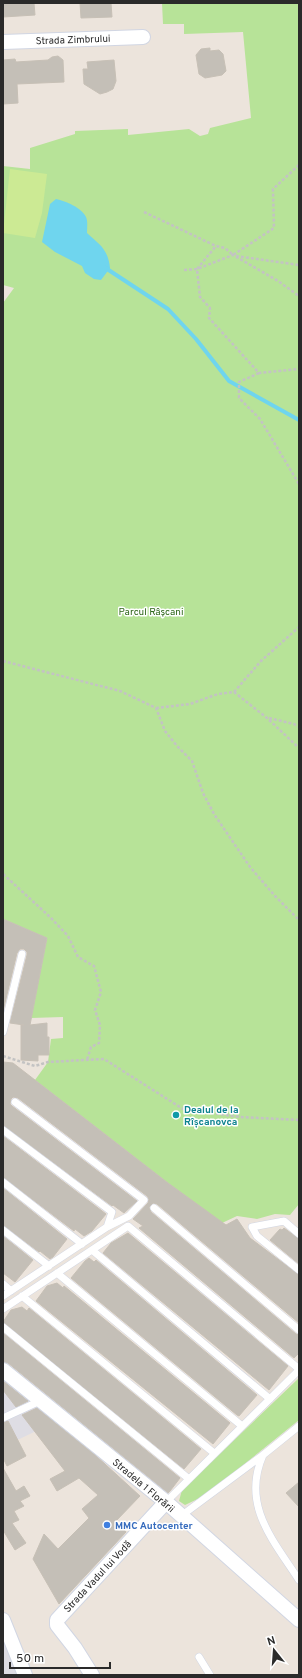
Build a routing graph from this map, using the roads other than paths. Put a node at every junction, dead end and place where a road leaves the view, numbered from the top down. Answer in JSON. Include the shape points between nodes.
{"nodes":[{"id":1,"x":143,"y":37,"type":"dead end"},
{"id":2,"x":3,"y":42,"type":"edge"},
{"id":3,"x":22,"y":954,"type":"dead end"},
{"id":4,"x":3,"y":1032,"type":"edge"},
{"id":5,"x":15,"y":1102,"type":"dead end"},
{"id":6,"x":3,"y":1130,"type":"edge"},
{"id":7,"x":3,"y":1182,"type":"edge"},
{"id":8,"x":154,"y":1208,"type":"dead end"},
{"id":9,"x":107,"y":1227,"type":"junction"},
{"id":10,"x":3,"y":1230,"type":"edge"},
{"id":11,"x":299,"y":1234,"type":"edge"},
{"id":12,"x":82,"y":1244,"type":"junction"},
{"id":13,"x":92,"y":1250,"type":"junction"},
{"id":14,"x":49,"y":1266,"type":"junction"},
{"id":15,"x":299,"y":1270,"type":"edge"},
{"id":16,"x":57,"y":1273,"type":"junction"},
{"id":17,"x":3,"y":1284,"type":"edge"},
{"id":18,"x":11,"y":1291,"type":"junction"},
{"id":19,"x":3,"y":1296,"type":"edge"},
{"id":20,"x":22,"y":1296,"type":"junction"},
{"id":21,"x":3,"y":1309,"type":"edge"},
{"id":22,"x":3,"y":1327,"type":"edge"},
{"id":23,"x":299,"y":1330,"type":"edge"},
{"id":24,"x":299,"y":1369,"type":"edge"},
{"id":25,"x":4,"y":1372,"type":"edge"},
{"id":26,"x":270,"y":1399,"type":"junction"},
{"id":27,"x":40,"y":1401,"type":"junction"},
{"id":28,"x":3,"y":1418,"type":"edge"},
{"id":29,"x":242,"y":1426,"type":"junction"},
{"id":30,"x":299,"y":1426,"type":"edge"},
{"id":31,"x":214,"y":1454,"type":"junction"},
{"id":32,"x":263,"y":1455,"type":"junction"},
{"id":33,"x":189,"y":1479,"type":"junction"},
{"id":34,"x":166,"y":1502,"type":"junction"},
{"id":35,"x":181,"y":1516,"type":"junction"},
{"id":36,"x":299,"y":1580,"type":"edge"},
{"id":37,"x":3,"y":1620,"type":"edge"},
{"id":38,"x":299,"y":1620,"type":"edge"},
{"id":39,"x":199,"y":1657,"type":"dead end"},
{"id":40,"x":25,"y":1675,"type":"edge"},
{"id":41,"x":92,"y":1675,"type":"edge"},
{"id":42,"x":210,"y":1675,"type":"edge"}],
"edges":[{"from":1,"to":2,"type":"street","name":"Strada Zimbrului"},
{"from":3,"to":4,"type":"lane"},
{"from":5,"to":9,"type":"lane","via":[[144,1200],[130,1216]]},
{"from":6,"to":9,"type":"lane","via":[[112,1212]]},
{"from":7,"to":12,"type":"lane"},
{"from":8,"to":23,"type":"lane"},
{"from":9,"to":12,"type":"lane"},
{"from":10,"to":14,"type":"lane"},
{"from":11,"to":15,"type":"lane","via":[[284,1221],[252,1227],[257,1236]]},
{"from":12,"to":14,"type":"lane"},
{"from":13,"to":16,"type":"lane"},
{"from":13,"to":24,"type":"lane","via":[[128,1226]]},
{"from":13,"to":26,"type":"lane"},
{"from":14,"to":18,"type":"lane"},
{"from":16,"to":20,"type":"lane"},
{"from":16,"to":29,"type":"lane"},
{"from":17,"to":18,"type":"lane"},
{"from":18,"to":19,"type":"lane"},
{"from":20,"to":21,"type":"lane"},
{"from":20,"to":31,"type":"lane"},
{"from":22,"to":33,"type":"lane"},
{"from":24,"to":26,"type":"lane"},
{"from":25,"to":27,"type":"street","name":"Stradela 1 Florării"},
{"from":26,"to":29,"type":"lane"},
{"from":27,"to":28,"type":"lane"},
{"from":27,"to":34,"type":"street","name":"Stradela 1 Florării"},
{"from":29,"to":31,"type":"lane"},
{"from":30,"to":32,"type":"lane"},
{"from":31,"to":33,"type":"lane"},
{"from":32,"to":35,"type":"lane"},
{"from":32,"to":36,"type":"lane","via":[[255,1479],[257,1507],[265,1528]]},
{"from":33,"to":34,"type":"lane"},
{"from":34,"to":35,"type":"street","name":"Stradela 1 Florării"},
{"from":34,"to":41,"type":"street","name":"Strada Vadul lui Vodă","via":[[57,1620],[57,1625]]},
{"from":35,"to":38,"type":"street","name":"Stradela 1 Florării"},
{"from":37,"to":40,"type":"street"},
{"from":39,"to":42,"type":"lane"}]}
